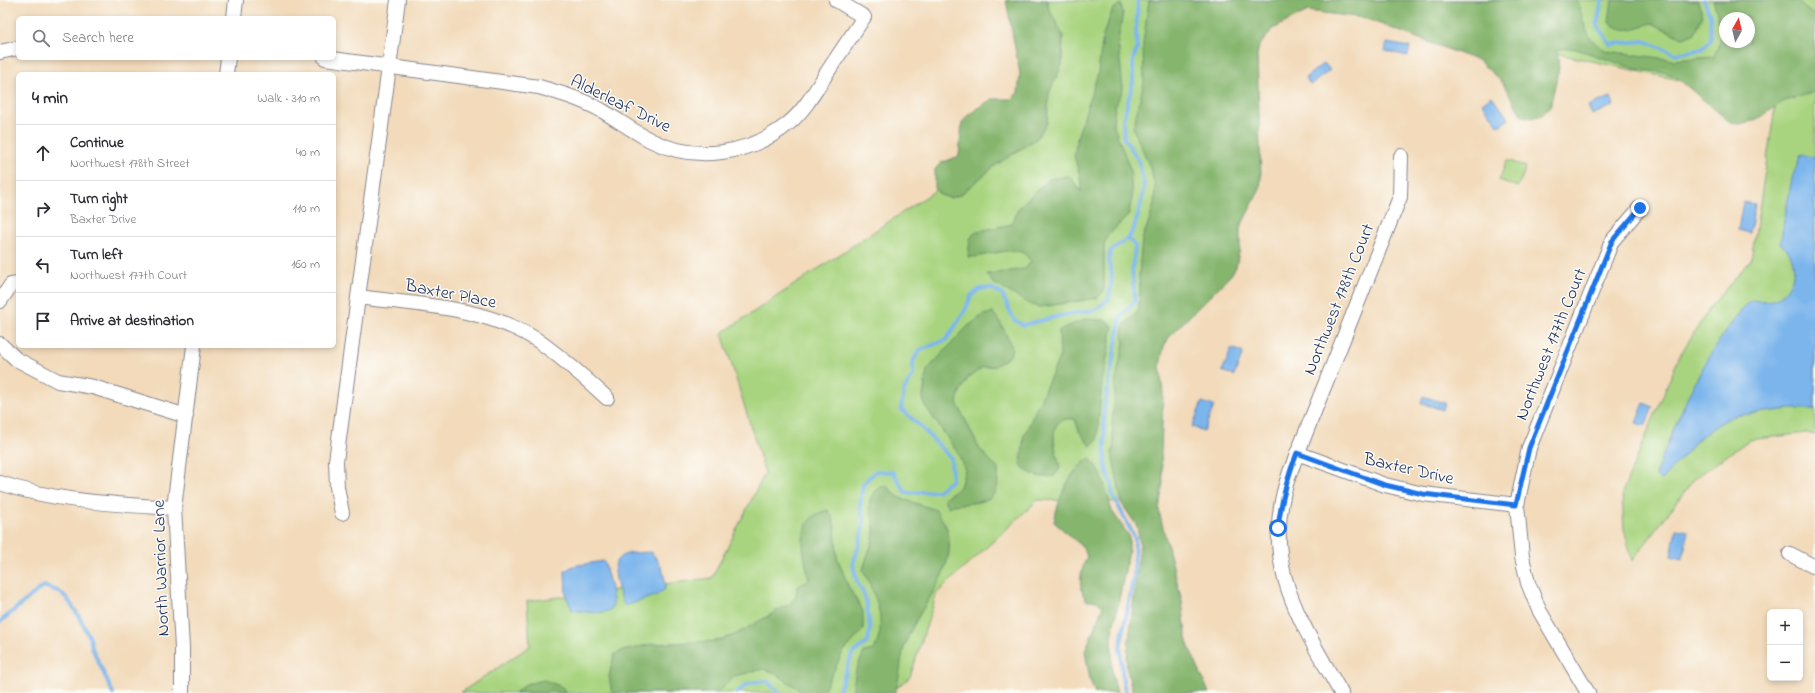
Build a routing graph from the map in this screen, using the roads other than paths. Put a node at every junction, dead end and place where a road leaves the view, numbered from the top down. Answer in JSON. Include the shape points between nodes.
{"nodes":[{"id":1,"x":236,"y":0,"type":"edge"},
{"id":2,"x":398,"y":0,"type":"edge"},
{"id":3,"x":836,"y":0,"type":"edge"},
{"id":4,"x":234,"y":16,"type":"edge"},
{"id":5,"x":16,"y":48,"type":"edge"},
{"id":6,"x":0,"y":52,"type":"edge"},
{"id":7,"x":228,"y":60,"type":"edge"},
{"id":8,"x":336,"y":60,"type":"edge"},
{"id":9,"x":389,"y":67,"type":"junction"},
{"id":10,"x":226,"y":72,"type":"edge"},
{"id":11,"x":1401,"y":156,"type":"dead end"},
{"id":12,"x":1640,"y":208,"type":"dead end"},
{"id":13,"x":10,"y":284,"type":"edge"},
{"id":14,"x":358,"y":297,"type":"junction"},
{"id":15,"x":0,"y":301,"type":"edge"},
{"id":16,"x":0,"y":344,"type":"edge"},
{"id":17,"x":194,"y":348,"type":"edge"},
{"id":18,"x":607,"y":398,"type":"dead end"},
{"id":19,"x":186,"y":416,"type":"junction"},
{"id":20,"x":1297,"y":453,"type":"junction"},
{"id":21,"x":0,"y":483,"type":"edge"},
{"id":22,"x":1516,"y":505,"type":"junction"},
{"id":23,"x":174,"y":508,"type":"junction"},
{"id":24,"x":342,"y":514,"type":"dead end"},
{"id":25,"x":1790,"y":554,"type":"dead end"},
{"id":26,"x":1815,"y":567,"type":"edge"},
{"id":27,"x":182,"y":693,"type":"edge"},
{"id":28,"x":1341,"y":693,"type":"edge"},
{"id":29,"x":1588,"y":693,"type":"edge"}],
"edges":[{"from":1,"to":4,"type":"street"},
{"from":2,"to":9,"type":"street"},
{"from":3,"to":9,"type":"street","name":"Alderleaf Drive","via":[[864,17],[812,96],[790,122],[767,138],[739,150],[693,154],[669,148],[650,140],[600,110],[572,97],[539,87]]},
{"from":5,"to":6,"type":"street"},
{"from":7,"to":10,"type":"street"},
{"from":8,"to":9,"type":"street","name":"Alderleaf Drive"},
{"from":9,"to":14,"type":"street"},
{"from":11,"to":20,"type":"street","name":"Northwest 178th Court","via":[[1400,197]]},
{"from":12,"to":22,"type":"street","name":"Northwest 177th Court","via":[[1612,241],[1529,448]]},
{"from":13,"to":15,"type":"street"},
{"from":14,"to":18,"type":"street","name":"Baxter Place","via":[[478,314],[501,322],[536,340]]},
{"from":14,"to":24,"type":"street","via":[[336,460]]},
{"from":16,"to":19,"type":"street","via":[[16,360],[58,381],[93,387]]},
{"from":17,"to":19,"type":"street","name":"North Warrior Lane"},
{"from":19,"to":23,"type":"street","name":"North Warrior Lane"},
{"from":20,"to":22,"type":"street","name":"Baxter Drive","via":[[1385,485],[1423,494]]},
{"from":20,"to":28,"type":"street","name":"Northwest 178th Court","via":[[1282,500],[1278,528],[1280,560],[1288,591],[1300,620]]},
{"from":21,"to":23,"type":"street","via":[[53,497]]},
{"from":22,"to":29,"type":"street","name":"Northwest 177th Court","via":[[1528,583],[1539,610]]},
{"from":23,"to":27,"type":"street","name":"North Warrior Lane"},
{"from":25,"to":26,"type":"street"}]}
